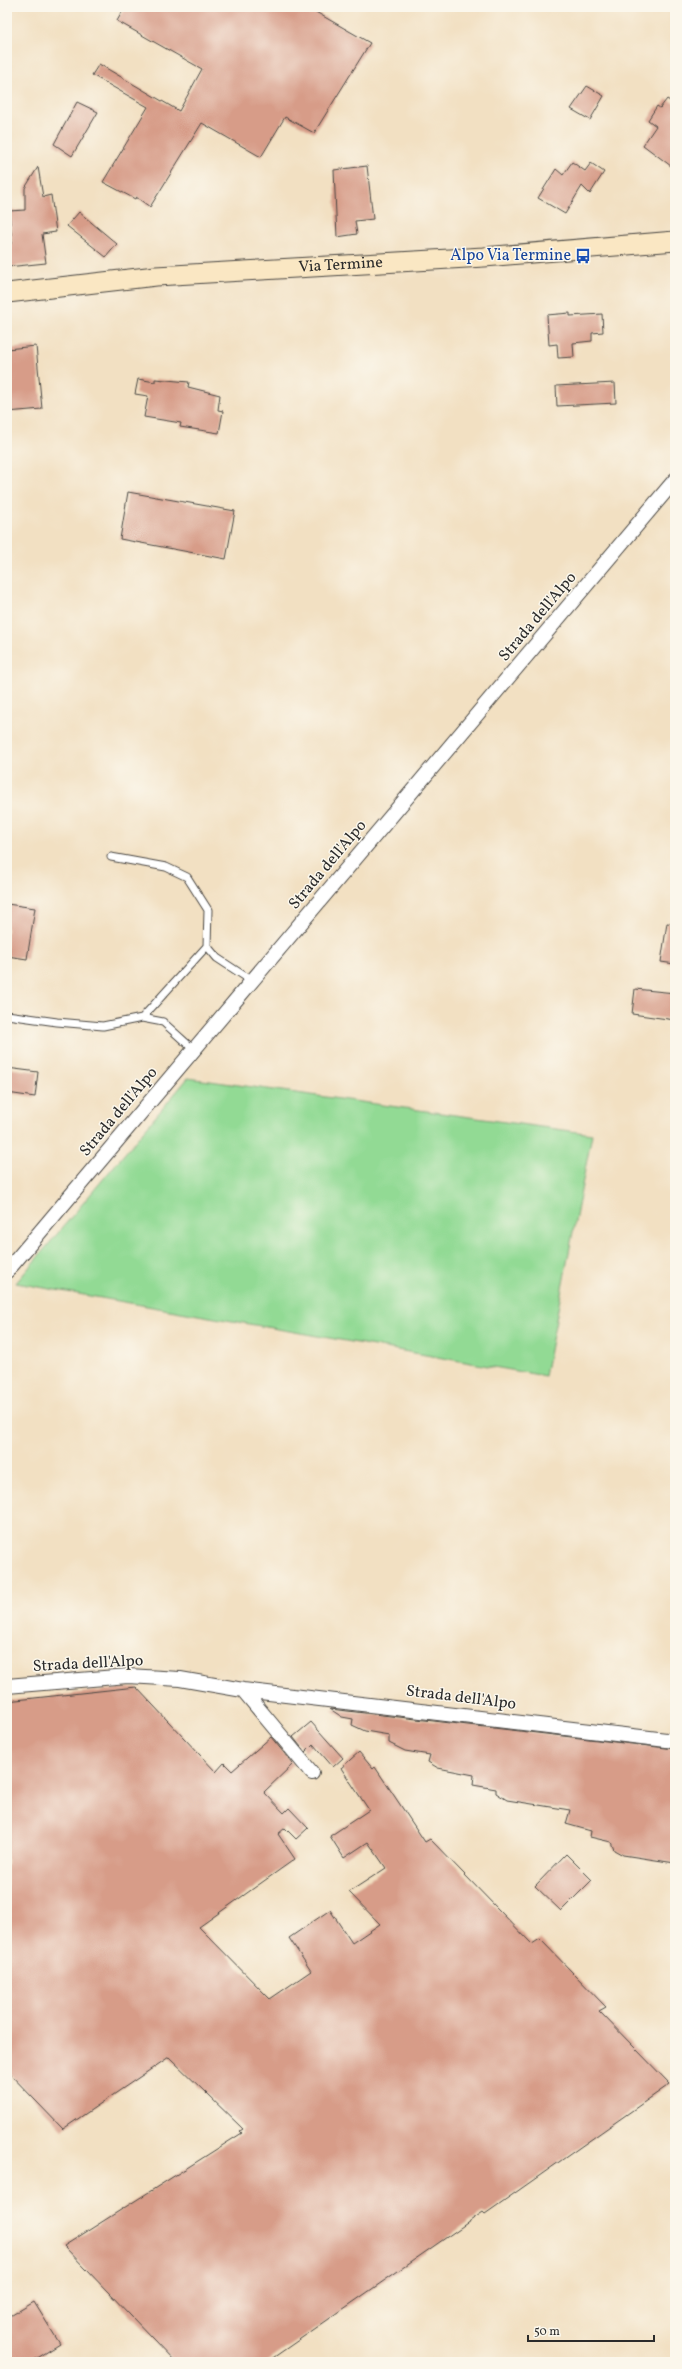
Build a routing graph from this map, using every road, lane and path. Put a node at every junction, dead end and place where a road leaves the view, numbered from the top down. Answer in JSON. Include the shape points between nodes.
{"nodes":[{"id":1,"x":675,"y":241,"type":"edge"},
{"id":2,"x":7,"y":293,"type":"edge"},
{"id":3,"x":675,"y":480,"type":"edge"},
{"id":4,"x":111,"y":857,"type":"dead end"},
{"id":5,"x":207,"y":946,"type":"junction"},
{"id":6,"x":252,"y":981,"type":"junction"},
{"id":7,"x":7,"y":1015,"type":"edge"},
{"id":8,"x":142,"y":1018,"type":"junction"},
{"id":9,"x":194,"y":1050,"type":"junction"},
{"id":10,"x":7,"y":1272,"type":"edge"},
{"id":11,"x":7,"y":1686,"type":"edge"},
{"id":12,"x":243,"y":1690,"type":"junction"},
{"id":13,"x":675,"y":1741,"type":"edge"},
{"id":14,"x":312,"y":1773,"type":"dead end"}],
"edges":[{"from":1,"to":2,"type":"street","name":"Via Termine","via":[[484,257],[156,276]]},
{"from":3,"to":6,"type":"street","name":"Strada dell'Alpo"},
{"from":4,"to":5,"type":"lane","via":[[166,867],[187,877],[208,910]]},
{"from":5,"to":6,"type":"lane","via":[[217,958]]},
{"from":5,"to":8,"type":"lane"},
{"from":6,"to":9,"type":"street","name":"Strada dell'Alpo"},
{"from":7,"to":8,"type":"lane","via":[[103,1026]]},
{"from":8,"to":9,"type":"lane","via":[[163,1022]]},
{"from":9,"to":10,"type":"street","name":"Strada dell'Alpo"},
{"from":11,"to":12,"type":"street","name":"Strada dell'Alpo","via":[[128,1676],[180,1679]]},
{"from":12,"to":13,"type":"street","name":"Strada dell'Alpo"},
{"from":12,"to":14,"type":"street"}]}
